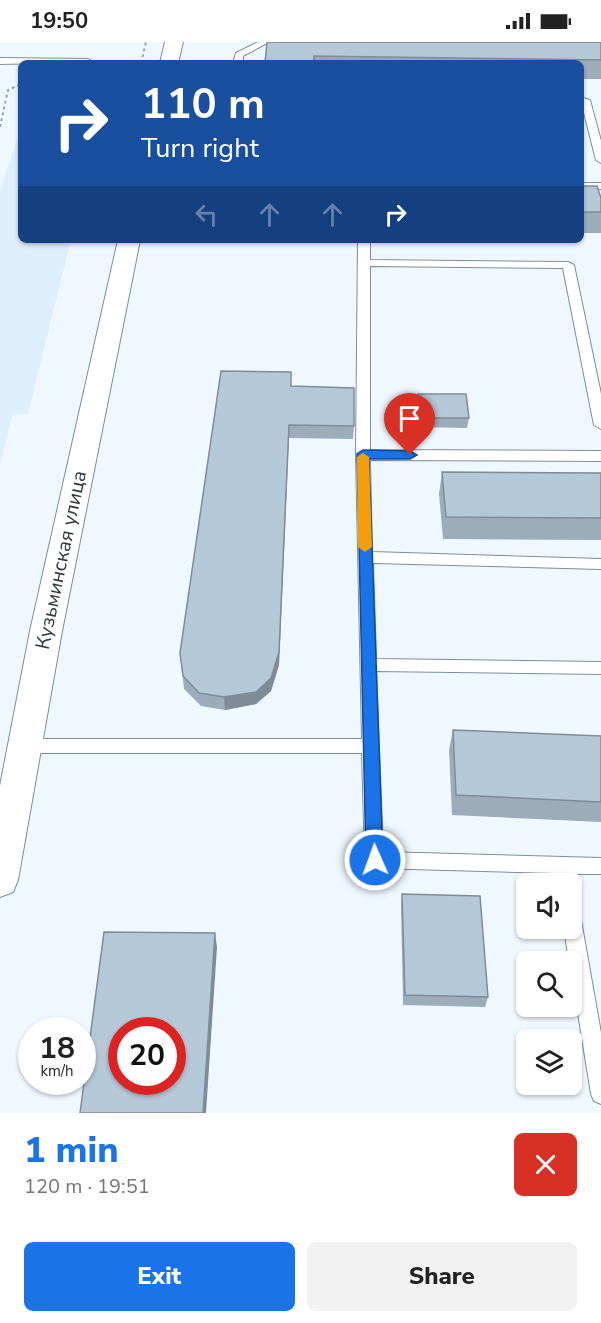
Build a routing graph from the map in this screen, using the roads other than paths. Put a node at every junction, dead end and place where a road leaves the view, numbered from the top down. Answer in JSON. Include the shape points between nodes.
{"nodes":[{"id":1,"x":174,"y":42,"type":"edge"},
{"id":2,"x":265,"y":42,"type":"edge"},
{"id":3,"x":170,"y":60,"type":"edge"},
{"id":4,"x":238,"y":60,"type":"edge"},
{"id":5,"x":0,"y":62,"type":"edge"},
{"id":6,"x":18,"y":62,"type":"edge"},
{"id":7,"x":584,"y":100,"type":"edge"},
{"id":8,"x":601,"y":160,"type":"edge"},
{"id":9,"x":584,"y":186,"type":"edge"},
{"id":10,"x":601,"y":186,"type":"edge"},
{"id":11,"x":128,"y":243,"type":"edge"},
{"id":12,"x":364,"y":243,"type":"edge"},
{"id":13,"x":364,"y":263,"type":"junction"},
{"id":14,"x":601,"y":425,"type":"edge"},
{"id":15,"x":363,"y":454,"type":"junction"},
{"id":16,"x":601,"y":456,"type":"edge"},
{"id":17,"x":365,"y":557,"type":"junction"},
{"id":18,"x":601,"y":564,"type":"edge"},
{"id":19,"x":368,"y":665,"type":"junction"},
{"id":20,"x":601,"y":668,"type":"edge"},
{"id":21,"x":25,"y":746,"type":"junction"},
{"id":22,"x":371,"y":746,"type":"junction"},
{"id":23,"x":562,"y":865,"type":"junction"},
{"id":24,"x":601,"y":866,"type":"edge"},
{"id":25,"x":563,"y":873,"type":"edge"},
{"id":26,"x":0,"y":880,"type":"edge"},
{"id":27,"x":575,"y":939,"type":"edge"},
{"id":28,"x":601,"y":1094,"type":"edge"}],
"edges":[{"from":1,"to":3,"type":"street"},
{"from":2,"to":4,"type":"lane","via":[[239,55]]},
{"from":5,"to":6,"type":"lane"},
{"from":7,"to":8,"type":"lane"},
{"from":9,"to":10,"type":"lane"},
{"from":11,"to":21,"type":"street","name":"Кузьминская улица"},
{"from":12,"to":13,"type":"lane"},
{"from":13,"to":14,"type":"lane","via":[[567,265]]},
{"from":13,"to":15,"type":"lane"},
{"from":15,"to":16,"type":"lane"},
{"from":15,"to":17,"type":"lane"},
{"from":17,"to":18,"type":"lane"},
{"from":17,"to":19,"type":"lane"},
{"from":19,"to":20,"type":"lane"},
{"from":19,"to":22,"type":"lane"},
{"from":21,"to":22,"type":"lane"},
{"from":21,"to":26,"type":"street","name":"Кузьминская улица"},
{"from":22,"to":23,"type":"lane","via":[[375,860]]},
{"from":23,"to":24,"type":"lane"},
{"from":23,"to":25,"type":"lane"},
{"from":27,"to":28,"type":"lane"}]}
